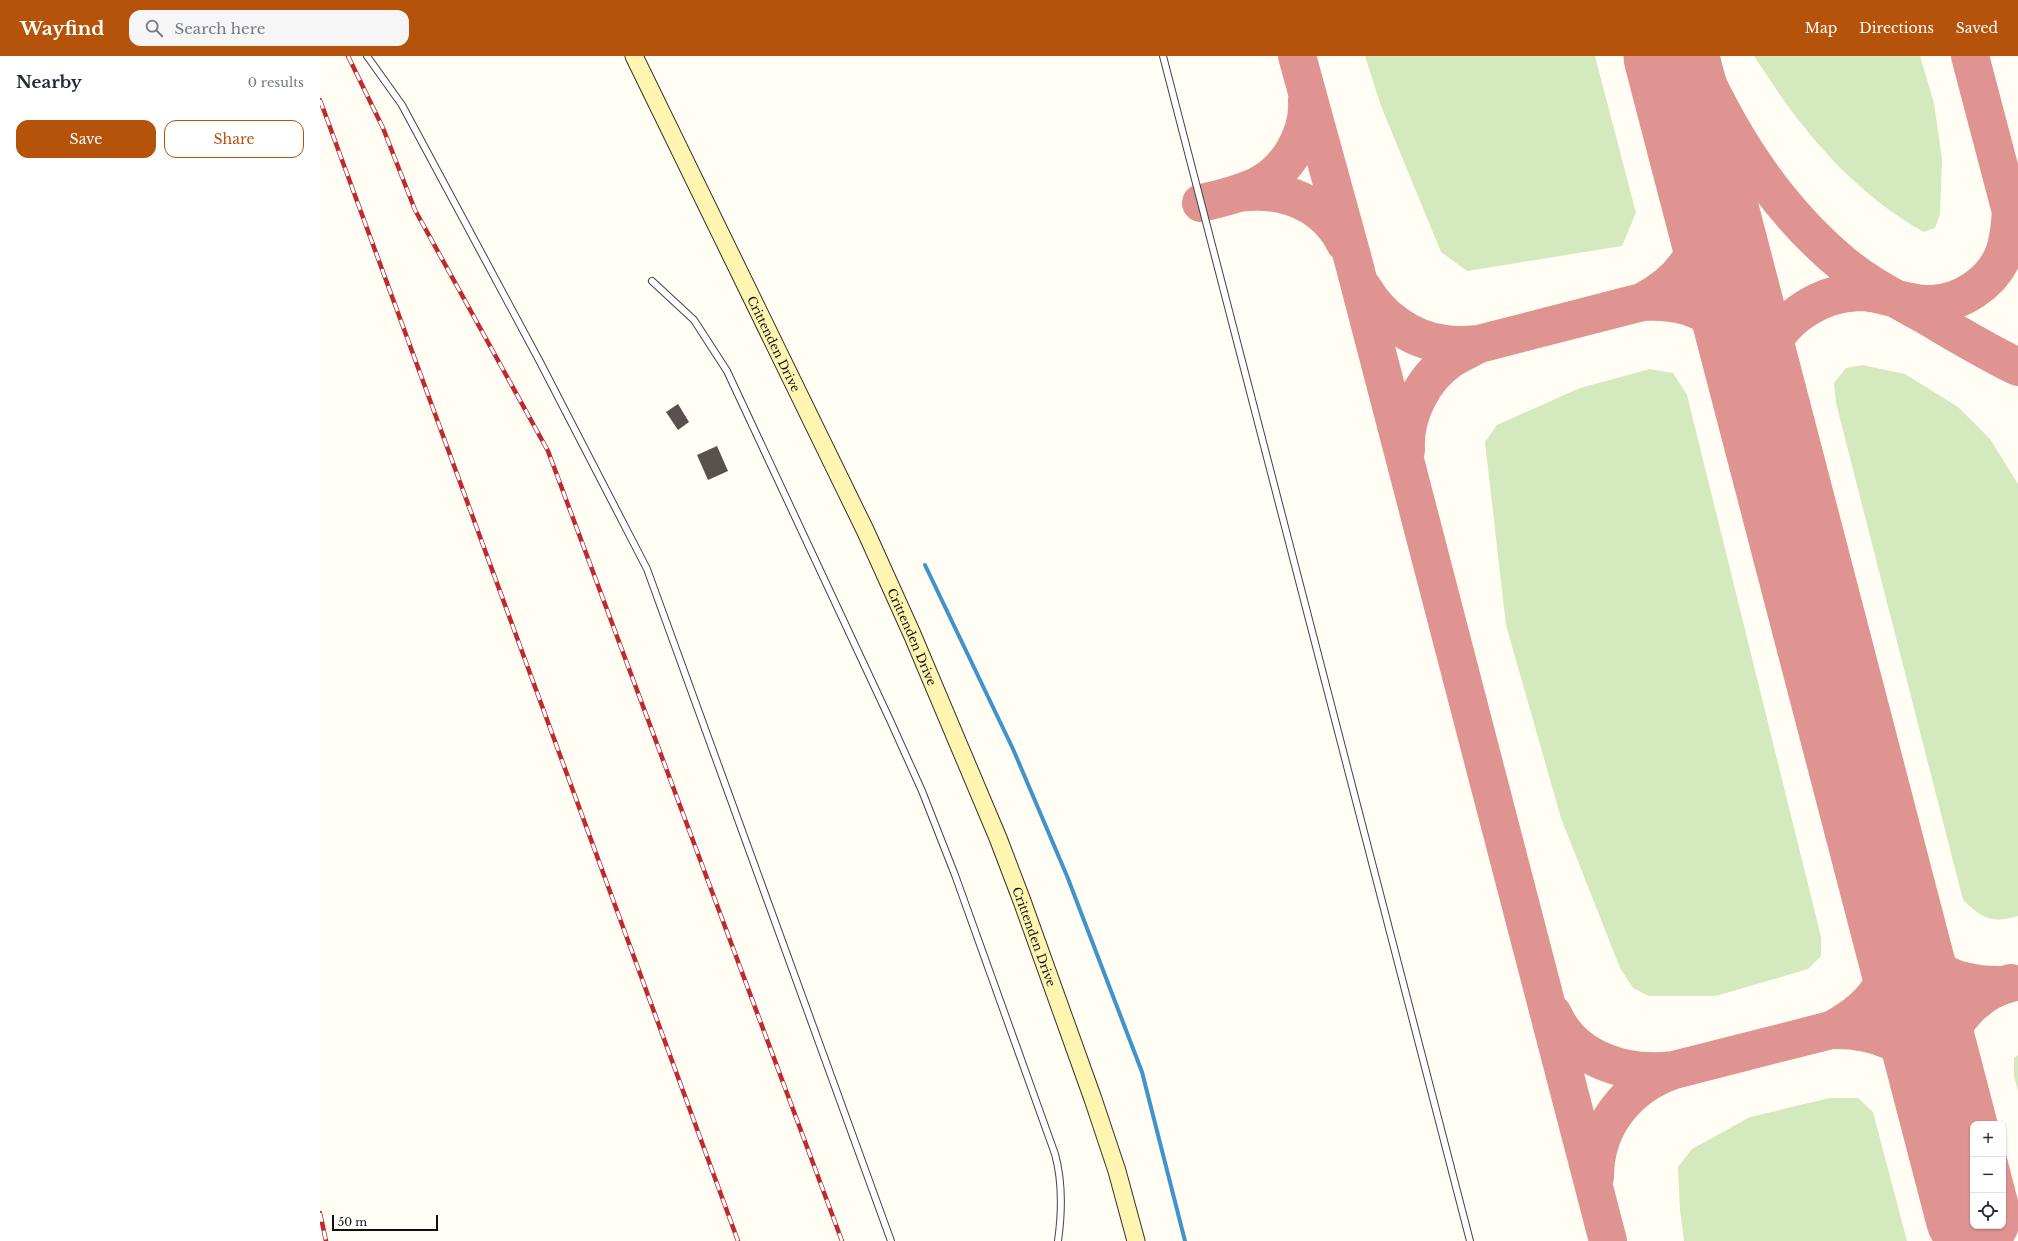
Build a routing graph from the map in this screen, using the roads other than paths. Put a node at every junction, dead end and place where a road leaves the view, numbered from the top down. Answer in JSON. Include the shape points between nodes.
{"nodes":[{"id":1,"x":367,"y":56,"type":"edge"},
{"id":2,"x":634,"y":56,"type":"edge"},
{"id":3,"x":1163,"y":56,"type":"edge"},
{"id":4,"x":652,"y":281,"type":"dead end"},
{"id":5,"x":891,"y":1241,"type":"edge"},
{"id":6,"x":1058,"y":1241,"type":"edge"},
{"id":7,"x":1136,"y":1241,"type":"edge"},
{"id":8,"x":1470,"y":1241,"type":"edge"}],
"edges":[{"from":1,"to":5,"type":"lane","via":[[402,105],[647,569]]},
{"from":2,"to":7,"type":"street","name":"Crittenden Drive","via":[[866,532],[918,649],[998,838],[1093,1099],[1117,1171]]},
{"from":3,"to":8,"type":"lane"},
{"from":4,"to":6,"type":"lane","via":[[694,320],[727,371],[922,791],[955,875],[1055,1154],[1061,1194]]}]}
